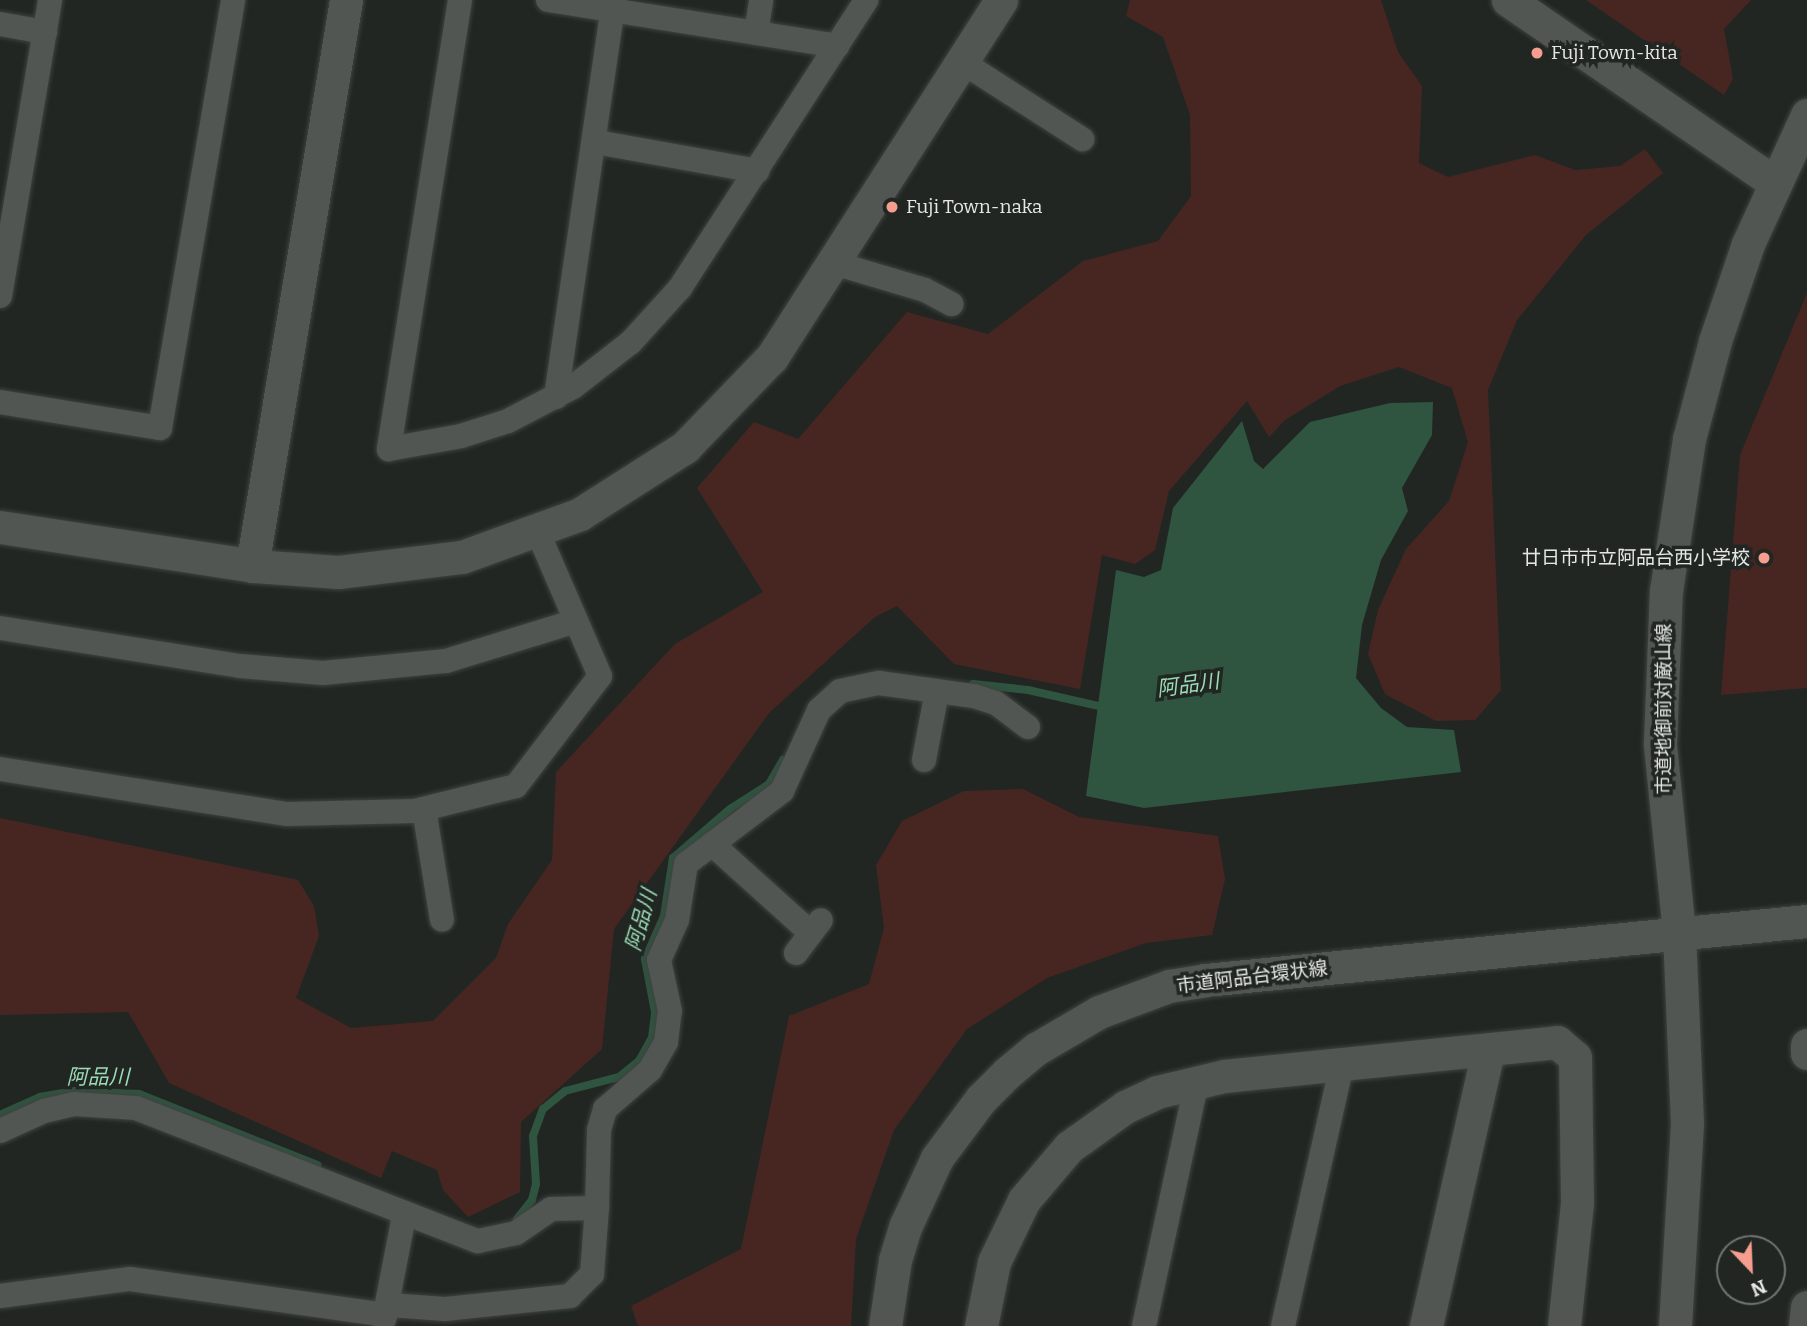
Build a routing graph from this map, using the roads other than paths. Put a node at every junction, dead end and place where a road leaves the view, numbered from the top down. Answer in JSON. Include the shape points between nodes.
{"nodes":[{"id":1,"x":50,"y":0,"type":"edge"},
{"id":2,"x":233,"y":0,"type":"edge"},
{"id":3,"x":346,"y":0,"type":"edge"},
{"id":4,"x":460,"y":0,"type":"edge"},
{"id":5,"x":548,"y":0,"type":"edge"},
{"id":6,"x":761,"y":0,"type":"edge"},
{"id":7,"x":866,"y":0,"type":"edge"},
{"id":8,"x":1001,"y":0,"type":"edge"},
{"id":9,"x":1508,"y":0,"type":"edge"},
{"id":10,"x":613,"y":5,"type":"edge"},
{"id":11,"x":0,"y":24,"type":"edge"},
{"id":12,"x":45,"y":32,"type":"junction"},
{"id":13,"x":756,"y":33,"type":"junction"},
{"id":14,"x":837,"y":46,"type":"junction"},
{"id":15,"x":961,"y":62,"type":"junction"},
{"id":16,"x":1807,"y":115,"type":"edge"},
{"id":17,"x":1082,"y":139,"type":"dead end"},
{"id":18,"x":596,"y":142,"type":"junction"},
{"id":19,"x":757,"y":170,"type":"junction"},
{"id":20,"x":1774,"y":182,"type":"junction"},
{"id":21,"x":834,"y":263,"type":"junction"},
{"id":22,"x":0,"y":296,"type":"edge"},
{"id":23,"x":951,"y":304,"type":"dead end"},
{"id":24,"x":556,"y":397,"type":"junction"},
{"id":25,"x":0,"y":402,"type":"edge"},
{"id":26,"x":0,"y":527,"type":"edge"},
{"id":27,"x":538,"y":533,"type":"junction"},
{"id":28,"x":253,"y":566,"type":"junction"},
{"id":29,"x":576,"y":621,"type":"junction"},
{"id":30,"x":0,"y":628,"type":"edge"},
{"id":31,"x":937,"y":691,"type":"junction"},
{"id":32,"x":1028,"y":727,"type":"dead end"},
{"id":33,"x":924,"y":760,"type":"dead end"},
{"id":34,"x":0,"y":769,"type":"edge"},
{"id":35,"x":424,"y":809,"type":"junction"},
{"id":36,"x":712,"y":844,"type":"junction"},
{"id":37,"x":442,"y":920,"type":"dead end"},
{"id":38,"x":1807,"y":921,"type":"edge"},
{"id":39,"x":1679,"y":932,"type":"junction"},
{"id":40,"x":796,"y":953,"type":"dead end"},
{"id":41,"x":1807,"y":1045,"type":"edge"},
{"id":42,"x":1488,"y":1050,"type":"junction"},
{"id":43,"x":1807,"y":1053,"type":"edge"},
{"id":44,"x":1342,"y":1064,"type":"junction"},
{"id":45,"x":1197,"y":1081,"type":"junction"},
{"id":46,"x":0,"y":1131,"type":"edge"},
{"id":47,"x":597,"y":1208,"type":"junction"},
{"id":48,"x":404,"y":1216,"type":"junction"},
{"id":49,"x":0,"y":1296,"type":"edge"},
{"id":50,"x":1807,"y":1307,"type":"edge"},
{"id":51,"x":385,"y":1315,"type":"edge"},
{"id":52,"x":885,"y":1326,"type":"edge"},
{"id":53,"x":981,"y":1326,"type":"edge"},
{"id":54,"x":1144,"y":1326,"type":"edge"},
{"id":55,"x":1283,"y":1326,"type":"edge"},
{"id":56,"x":1426,"y":1326,"type":"edge"},
{"id":57,"x":1564,"y":1326,"type":"edge"},
{"id":58,"x":1675,"y":1326,"type":"edge"},
{"id":59,"x":1805,"y":1326,"type":"edge"}],
"edges":[{"from":1,"to":12,"type":"street"},
{"from":2,"to":25,"type":"street","via":[[160,428]]},
{"from":3,"to":28,"type":"street"},
{"from":4,"to":24,"type":"street","via":[[388,446],[461,436],[508,421]]},
{"from":5,"to":10,"type":"street"},
{"from":6,"to":13,"type":"street"},
{"from":7,"to":14,"type":"street"},
{"from":8,"to":15,"type":"street"},
{"from":9,"to":20,"type":"street"},
{"from":10,"to":13,"type":"street"},
{"from":10,"to":18,"type":"street"},
{"from":11,"to":12,"type":"street"},
{"from":12,"to":22,"type":"street"},
{"from":13,"to":14,"type":"street"},
{"from":14,"to":19,"type":"street"},
{"from":15,"to":17,"type":"street"},
{"from":15,"to":21,"type":"street"},
{"from":16,"to":20,"type":"street","name":"市道地御前対厳山線"},
{"from":18,"to":19,"type":"street"},
{"from":18,"to":24,"type":"street"},
{"from":19,"to":24,"type":"street","via":[[665,307],[613,358]]},
{"from":20,"to":39,"type":"street","name":"市道地御前対厳山線","via":[[1715,341],[1689,439],[1671,540],[1662,641],[1660,744]]},
{"from":21,"to":23,"type":"street","via":[[925,290]]},
{"from":21,"to":27,"type":"street","via":[[772,357],[717,419],[617,495]]},
{"from":26,"to":28,"type":"street"},
{"from":27,"to":28,"type":"street","via":[[421,565],[338,572]]},
{"from":27,"to":29,"type":"street"},
{"from":29,"to":30,"type":"street","via":[[446,661],[323,673],[240,666]]},
{"from":29,"to":35,"type":"street","via":[[600,676],[529,775],[516,786]]},
{"from":31,"to":32,"type":"street","via":[[996,703]]},
{"from":31,"to":33,"type":"street"},
{"from":31,"to":36,"type":"street","via":[[866,683],[839,691],[819,710],[782,791]]},
{"from":34,"to":35,"type":"street","via":[[288,814],[383,815]]},
{"from":35,"to":37,"type":"street"},
{"from":36,"to":40,"type":"street","via":[[816,926]]},
{"from":36,"to":47,"type":"street","via":[[686,864],[677,920],[659,960],[670,1011],[666,1042],[650,1070],[612,1100],[601,1119]]},
{"from":38,"to":39,"type":"street","name":"市道阿品台環状線"},
{"from":39,"to":52,"type":"street","name":"市道阿品台環状線","via":[[1205,980],[1169,986],[1099,1012],[1036,1049],[1007,1073],[973,1108],[937,1158],[895,1260]]},
{"from":39,"to":58,"type":"street","name":"市道地御前対厳山線","via":[[1687,1145]]},
{"from":41,"to":43,"type":"street"},
{"from":42,"to":44,"type":"street"},
{"from":42,"to":56,"type":"street"},
{"from":42,"to":57,"type":"street","via":[[1557,1042],[1575,1057],[1577,1203]]},
{"from":44,"to":45,"type":"street"},
{"from":44,"to":55,"type":"street"},
{"from":45,"to":53,"type":"street","via":[[1125,1107],[1078,1140],[1045,1172],[998,1251]]},
{"from":45,"to":54,"type":"street"},
{"from":46,"to":48,"type":"street","via":[[44,1111],[75,1104],[136,1108]]},
{"from":47,"to":48,"type":"street","via":[[551,1209],[516,1233],[478,1241]]},
{"from":47,"to":51,"type":"street","via":[[592,1273],[570,1296]]},
{"from":48,"to":51,"type":"street"},
{"from":49,"to":51,"type":"street","via":[[130,1279]]},
{"from":50,"to":59,"type":"street"}]}
